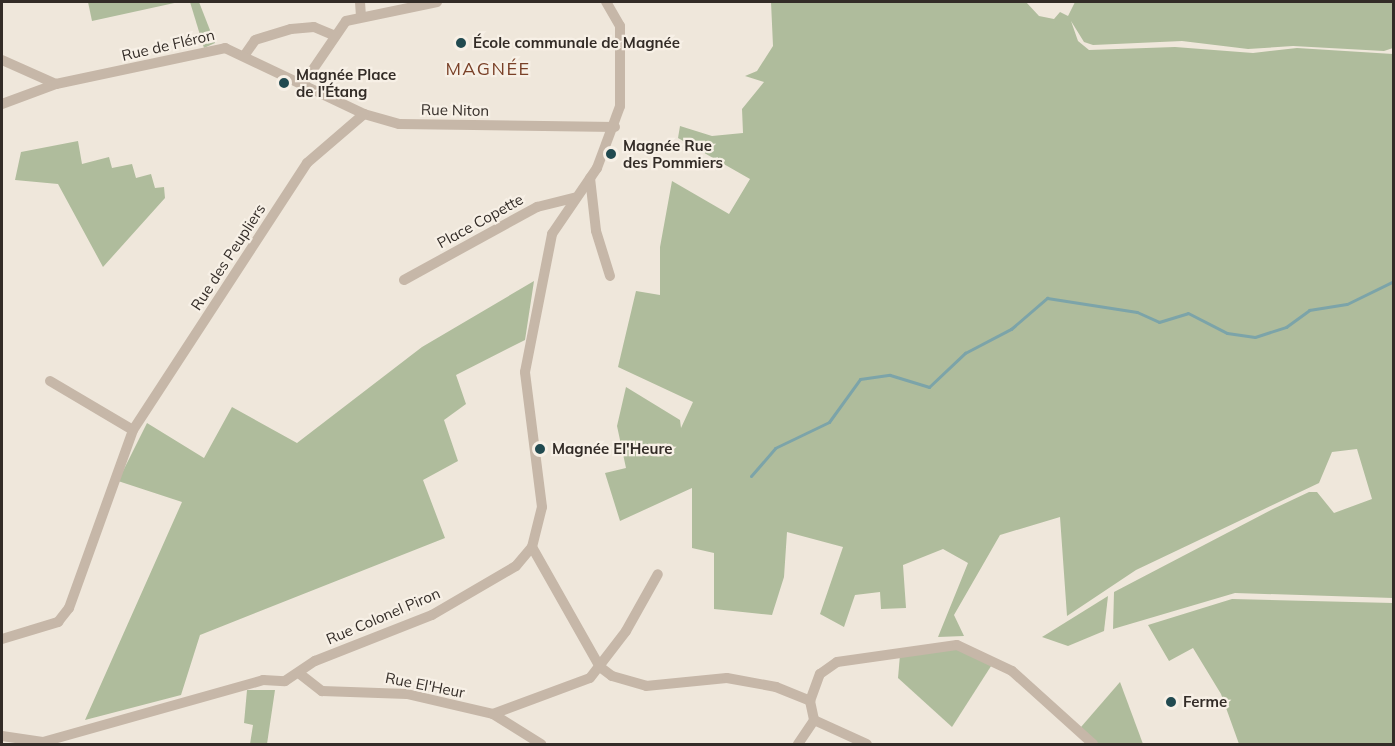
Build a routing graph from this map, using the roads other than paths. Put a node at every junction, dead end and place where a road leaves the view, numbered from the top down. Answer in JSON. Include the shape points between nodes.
{"nodes":[{"id":1,"x":360,"y":2,"type":"edge"},
{"id":2,"x":436,"y":2,"type":"edge"},
{"id":3,"x":609,"y":4,"type":"edge"},
{"id":4,"x":362,"y":16,"type":"junction"},
{"id":5,"x":333,"y":35,"type":"junction"},
{"id":6,"x":244,"y":56,"type":"junction"},
{"id":7,"x":2,"y":60,"type":"edge"},
{"id":8,"x":56,"y":84,"type":"junction"},
{"id":9,"x":303,"y":84,"type":"junction"},
{"id":10,"x":2,"y":104,"type":"edge"},
{"id":11,"x":364,"y":114,"type":"junction"},
{"id":12,"x":615,"y":127,"type":"junction"},
{"id":13,"x":590,"y":178,"type":"junction"},
{"id":14,"x":574,"y":198,"type":"junction"},
{"id":15,"x":610,"y":276,"type":"dead end"},
{"id":16,"x":404,"y":280,"type":"dead end"},
{"id":17,"x":50,"y":381,"type":"dead end"},
{"id":18,"x":133,"y":430,"type":"junction"},
{"id":19,"x":532,"y":547,"type":"junction"},
{"id":20,"x":658,"y":574,"type":"dead end"},
{"id":21,"x":2,"y":639,"type":"edge"},
{"id":22,"x":600,"y":666,"type":"junction"},
{"id":23,"x":300,"y":674,"type":"junction"},
{"id":24,"x":810,"y":701,"type":"junction"},
{"id":25,"x":493,"y":714,"type":"junction"},
{"id":26,"x":814,"y":720,"type":"junction"},
{"id":27,"x":2,"y":736,"type":"edge"},
{"id":28,"x":64,"y":740,"type":"edge"},
{"id":29,"x":541,"y":744,"type":"edge"},
{"id":30,"x":798,"y":744,"type":"edge"},
{"id":31,"x":867,"y":744,"type":"edge"},
{"id":32,"x":1094,"y":744,"type":"edge"}],
"edges":[{"from":1,"to":4,"type":"street"},
{"from":2,"to":4,"type":"street"},
{"from":3,"to":12,"type":"street","name":"Rue Colonel Piron","via":[[620,26],[624,83]]},
{"from":4,"to":5,"type":"street","via":[[341,24]]},
{"from":5,"to":6,"type":"street","via":[[314,27],[291,29],[255,40]]},
{"from":5,"to":9,"type":"street"},
{"from":6,"to":8,"type":"street","name":"Rue de Fléron","via":[[225,48]]},
{"from":6,"to":9,"type":"street","name":"Rue de Fléron"},
{"from":7,"to":8,"type":"street"},
{"from":8,"to":10,"type":"street","name":"Rue de Fléron"},
{"from":9,"to":11,"type":"street","name":"Rue Niton"},
{"from":11,"to":12,"type":"street","name":"Rue Niton","via":[[404,124]]},
{"from":11,"to":18,"type":"street","name":"Rue des Peupliers","via":[[307,163]]},
{"from":12,"to":13,"type":"street","name":"Rue Colonel Piron"},
{"from":13,"to":14,"type":"street","name":"Rue Colonel Piron"},
{"from":13,"to":15,"type":"street","via":[[596,231]]},
{"from":14,"to":16,"type":"street","name":"Place Copette","via":[[537,207]]},
{"from":14,"to":19,"type":"street","name":"Rue Colonel Piron","via":[[552,234],[525,372],[542,507]]},
{"from":17,"to":18,"type":"street"},
{"from":18,"to":21,"type":"street","name":"Rue des Peupliers","via":[[69,608],[58,622]]},
{"from":19,"to":22,"type":"street"},
{"from":19,"to":23,"type":"street","name":"Rue Colonel Piron","via":[[516,566],[432,615],[315,661]]},
{"from":20,"to":22,"type":"street"},
{"from":22,"to":24,"type":"street","via":[[646,686],[727,678],[776,687]]},
{"from":22,"to":25,"type":"street","via":[[590,678]]},
{"from":23,"to":25,"type":"street","name":"Rue El'Heur","via":[[322,691],[407,694]]},
{"from":23,"to":28,"type":"street","name":"Rue Colonel Piron"},
{"from":24,"to":26,"type":"street"},
{"from":24,"to":32,"type":"street","via":[[820,674],[837,662],[957,645],[1012,671]]},
{"from":25,"to":29,"type":"street","name":"Rue El'Heur"},
{"from":26,"to":30,"type":"street"},
{"from":26,"to":31,"type":"street"},
{"from":27,"to":28,"type":"street","name":"Rue Colonel Piron","via":[[43,742]]}]}
